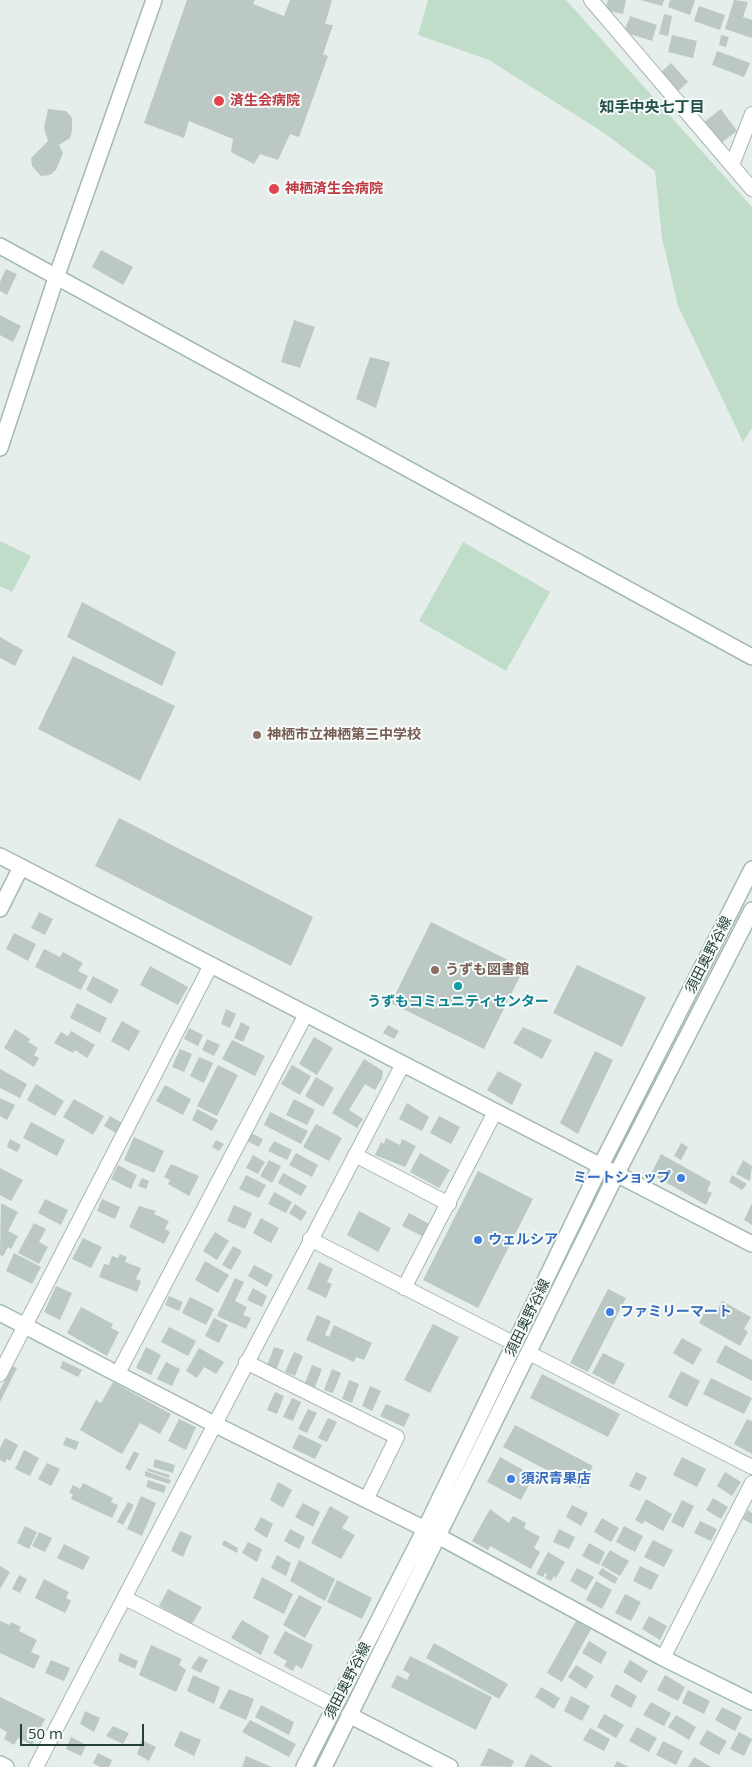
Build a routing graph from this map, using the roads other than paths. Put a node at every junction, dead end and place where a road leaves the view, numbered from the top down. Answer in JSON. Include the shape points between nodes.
{"nodes":[{"id":1,"x":154,"y":0,"type":"edge"},
{"id":2,"x":591,"y":0,"type":"edge"},
{"id":3,"x":752,"y":114,"type":"edge"},
{"id":4,"x":732,"y":165,"type":"junction"},
{"id":5,"x":752,"y":189,"type":"edge"},
{"id":6,"x":0,"y":246,"type":"edge"},
{"id":7,"x":56,"y":278,"type":"junction"},
{"id":8,"x":0,"y":448,"type":"edge"},
{"id":9,"x":752,"y":657,"type":"edge"},
{"id":10,"x":0,"y":856,"type":"edge"},
{"id":11,"x":21,"y":867,"type":"junction"},
{"id":12,"x":752,"y":869,"type":"edge"},
{"id":13,"x":0,"y":908,"type":"edge"},
{"id":14,"x":752,"y":910,"type":"edge"},
{"id":15,"x":211,"y":965,"type":"junction"},
{"id":16,"x":306,"y":1014,"type":"junction"},
{"id":17,"x":403,"y":1064,"type":"junction"},
{"id":18,"x":495,"y":1112,"type":"junction"},
{"id":19,"x":355,"y":1155,"type":"junction"},
{"id":20,"x":600,"y":1167,"type":"junction"},
{"id":21,"x":616,"y":1176,"type":"junction"},
{"id":22,"x":449,"y":1204,"type":"junction"},
{"id":23,"x":310,"y":1239,"type":"junction"},
{"id":24,"x":752,"y":1244,"type":"edge"},
{"id":25,"x":404,"y":1288,"type":"junction"},
{"id":26,"x":0,"y":1314,"type":"edge"},
{"id":27,"x":25,"y":1326,"type":"junction"},
{"id":28,"x":515,"y":1344,"type":"junction"},
{"id":29,"x":529,"y":1353,"type":"junction"},
{"id":30,"x":246,"y":1362,"type":"junction"},
{"id":31,"x":118,"y":1373,"type":"junction"},
{"id":32,"x":0,"y":1374,"type":"edge"},
{"id":33,"x":214,"y":1424,"type":"junction"},
{"id":34,"x":752,"y":1467,"type":"edge"},
{"id":35,"x":752,"y":1483,"type":"edge"},
{"id":36,"x":366,"y":1500,"type":"junction"},
{"id":37,"x":425,"y":1529,"type":"junction"},
{"id":38,"x":438,"y":1537,"type":"junction"},
{"id":39,"x":125,"y":1598,"type":"junction"},
{"id":40,"x":663,"y":1658,"type":"junction"},
{"id":41,"x":752,"y":1702,"type":"edge"},
{"id":42,"x":335,"y":1706,"type":"junction"},
{"id":43,"x":349,"y":1715,"type":"junction"},
{"id":44,"x":0,"y":1764,"type":"edge"},
{"id":45,"x":6,"y":1767,"type":"edge"},
{"id":46,"x":36,"y":1767,"type":"edge"},
{"id":47,"x":304,"y":1767,"type":"edge"},
{"id":48,"x":324,"y":1767,"type":"edge"},
{"id":49,"x":450,"y":1767,"type":"edge"}],
"edges":[{"from":1,"to":7,"type":"street"},
{"from":2,"to":4,"type":"street"},
{"from":3,"to":4,"type":"street"},
{"from":4,"to":5,"type":"street"},
{"from":6,"to":7,"type":"street"},
{"from":7,"to":8,"type":"street"},
{"from":7,"to":9,"type":"street"},
{"from":10,"to":11,"type":"street"},
{"from":11,"to":13,"type":"street"},
{"from":11,"to":15,"type":"street"},
{"from":12,"to":20,"type":"street","name":"須田奥野谷線"},
{"from":14,"to":21,"type":"street","name":"須田奥野谷線"},
{"from":15,"to":16,"type":"street"},
{"from":15,"to":27,"type":"street"},
{"from":16,"to":17,"type":"street"},
{"from":16,"to":31,"type":"street"},
{"from":17,"to":18,"type":"street"},
{"from":17,"to":19,"type":"street"},
{"from":18,"to":20,"type":"street"},
{"from":18,"to":22,"type":"street"},
{"from":19,"to":22,"type":"street"},
{"from":19,"to":23,"type":"street"},
{"from":20,"to":21,"type":"street"},
{"from":20,"to":28,"type":"street","name":"須田奥野谷線"},
{"from":21,"to":24,"type":"street"},
{"from":21,"to":29,"type":"street","name":"須田奥野谷線"},
{"from":22,"to":25,"type":"street"},
{"from":23,"to":25,"type":"street"},
{"from":23,"to":30,"type":"street"},
{"from":25,"to":28,"type":"street"},
{"from":26,"to":27,"type":"street"},
{"from":27,"to":31,"type":"street"},
{"from":27,"to":32,"type":"street"},
{"from":28,"to":37,"type":"street","name":"須田奥野谷線"},
{"from":29,"to":34,"type":"street"},
{"from":29,"to":38,"type":"street","name":"須田奥野谷線"},
{"from":30,"to":33,"type":"street"},
{"from":30,"to":36,"type":"street","via":[[397,1437]]},
{"from":31,"to":33,"type":"street"},
{"from":33,"to":36,"type":"street"},
{"from":33,"to":39,"type":"street"},
{"from":35,"to":40,"type":"street"},
{"from":36,"to":37,"type":"street"},
{"from":37,"to":38,"type":"street"},
{"from":37,"to":42,"type":"street","name":"須田奥野谷線"},
{"from":38,"to":40,"type":"street"},
{"from":38,"to":43,"type":"street","name":"須田奥野谷線"},
{"from":39,"to":42,"type":"street"},
{"from":39,"to":46,"type":"street"},
{"from":40,"to":41,"type":"street"},
{"from":42,"to":47,"type":"street","name":"須田奥野谷線"},
{"from":43,"to":48,"type":"street","name":"須田奥野谷線"},
{"from":43,"to":49,"type":"street"},
{"from":44,"to":45,"type":"street"}]}
